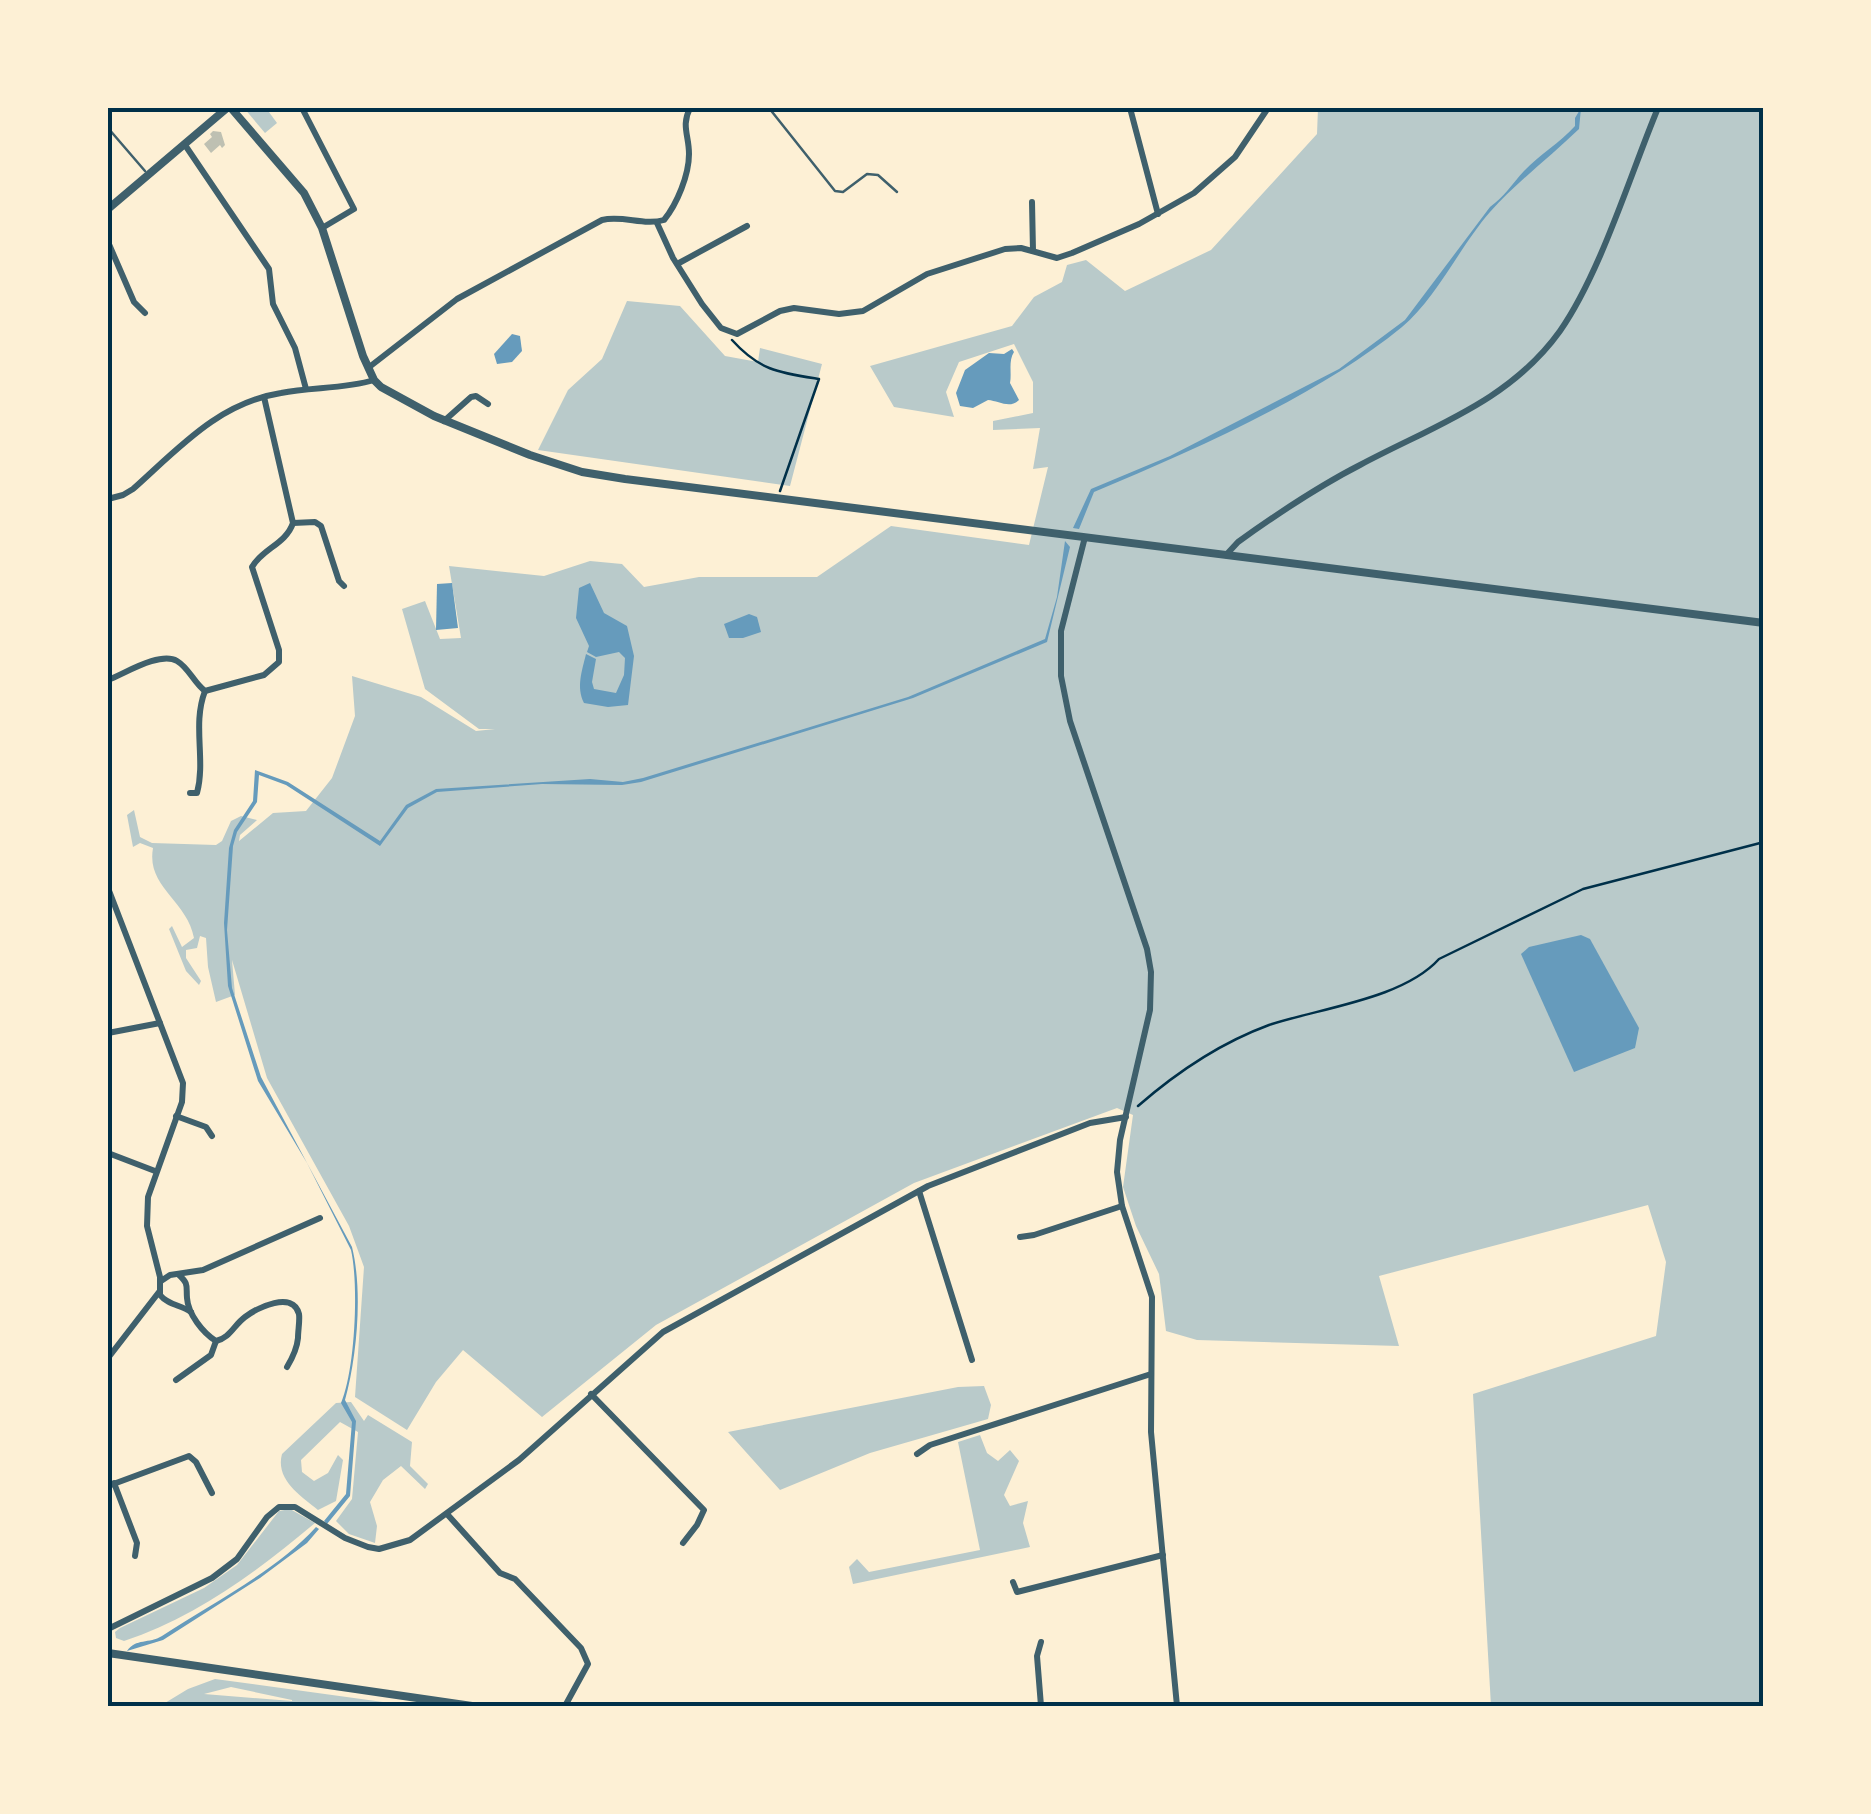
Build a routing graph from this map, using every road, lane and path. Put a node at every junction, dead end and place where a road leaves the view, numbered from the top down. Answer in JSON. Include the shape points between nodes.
{"nodes":[{"id":1,"x":229,"y":108,"type":"edge"},
{"id":2,"x":302,"y":108,"type":"edge"},
{"id":3,"x":690,"y":108,"type":"edge"},
{"id":4,"x":769,"y":108,"type":"edge"},
{"id":5,"x":1130,"y":108,"type":"edge"},
{"id":6,"x":1268,"y":108,"type":"edge"},
{"id":7,"x":1658,"y":108,"type":"edge"},
{"id":8,"x":108,"y":128,"type":"edge"},
{"id":9,"x":184,"y":145,"type":"junction"},
{"id":10,"x":150,"y":176,"type":"junction"},
{"id":11,"x":897,"y":192,"type":"dead end"},
{"id":12,"x":1032,"y":202,"type":"dead end"},
{"id":13,"x":108,"y":209,"type":"edge"},
{"id":14,"x":1158,"y":214,"type":"junction"},
{"id":15,"x":657,"y":223,"type":"junction"},
{"id":16,"x":747,"y":226,"type":"dead end"},
{"id":17,"x":322,"y":228,"type":"junction"},
{"id":18,"x":108,"y":242,"type":"edge"},
{"id":19,"x":1033,"y":251,"type":"junction"},
{"id":20,"x":679,"y":263,"type":"junction"},
{"id":21,"x":145,"y":312,"type":"dead end"},
{"id":22,"x":721,"y":328,"type":"junction"},
{"id":23,"x":368,"y":368,"type":"junction"},
{"id":24,"x":374,"y":380,"type":"junction"},
{"id":25,"x":306,"y":389,"type":"junction"},
{"id":26,"x":264,"y":397,"type":"junction"},
{"id":27,"x":488,"y":404,"type":"dead end"},
{"id":28,"x":444,"y":421,"type":"junction"},
{"id":29,"x":108,"y":498,"type":"edge"},
{"id":30,"x":777,"y":498,"type":"junction"},
{"id":31,"x":293,"y":523,"type":"junction"},
{"id":32,"x":1085,"y":537,"type":"junction"},
{"id":33,"x":1226,"y":555,"type":"junction"},
{"id":34,"x":344,"y":586,"type":"dead end"},
{"id":35,"x":1764,"y":623,"type":"edge"},
{"id":36,"x":108,"y":680,"type":"edge"},
{"id":37,"x":205,"y":691,"type":"junction"},
{"id":38,"x":190,"y":793,"type":"dead end"},
{"id":39,"x":1764,"y":842,"type":"edge"},
{"id":40,"x":108,"y":888,"type":"edge"},
{"id":41,"x":110,"y":907,"type":"edge"},
{"id":42,"x":161,"y":1022,"type":"junction"},
{"id":43,"x":108,"y":1033,"type":"edge"},
{"id":44,"x":176,"y":1116,"type":"junction"},
{"id":45,"x":1126,"y":1117,"type":"junction"},
{"id":46,"x":212,"y":1136,"type":"dead end"},
{"id":47,"x":108,"y":1153,"type":"edge"},
{"id":48,"x":155,"y":1171,"type":"junction"},
{"id":49,"x":919,"y":1191,"type":"junction"},
{"id":50,"x":1122,"y":1206,"type":"junction"},
{"id":51,"x":320,"y":1218,"type":"dead end"},
{"id":52,"x":1020,"y":1237,"type":"dead end"},
{"id":53,"x":158,"y":1266,"type":"junction"},
{"id":54,"x":202,"y":1270,"type":"junction"},
{"id":55,"x":174,"y":1275,"type":"junction"},
{"id":56,"x":188,"y":1284,"type":"junction"},
{"id":57,"x":160,"y":1287,"type":"junction"},
{"id":58,"x":186,"y":1296,"type":"junction"},
{"id":59,"x":166,"y":1302,"type":"junction"},
{"id":60,"x":177,"y":1303,"type":"junction"},
{"id":61,"x":147,"y":1310,"type":"junction"},
{"id":62,"x":190,"y":1312,"type":"junction"},
{"id":63,"x":216,"y":1341,"type":"junction"},
{"id":64,"x":108,"y":1358,"type":"edge"},
{"id":65,"x":972,"y":1360,"type":"dead end"},
{"id":66,"x":287,"y":1367,"type":"dead end"},
{"id":67,"x":1151,"y":1374,"type":"junction"},
{"id":68,"x":176,"y":1380,"type":"dead end"},
{"id":69,"x":591,"y":1394,"type":"junction"},
{"id":70,"x":916,"y":1454,"type":"dead end"},
{"id":71,"x":111,"y":1484,"type":"edge"},
{"id":72,"x":212,"y":1493,"type":"dead end"},
{"id":73,"x":447,"y":1514,"type":"junction"},
{"id":74,"x":682,"y":1543,"type":"dead end"},
{"id":75,"x":1163,"y":1555,"type":"junction"},
{"id":76,"x":135,"y":1556,"type":"dead end"},
{"id":77,"x":1013,"y":1582,"type":"dead end"},
{"id":78,"x":108,"y":1630,"type":"edge"},
{"id":79,"x":1040,"y":1642,"type":"dead end"},
{"id":80,"x":108,"y":1653,"type":"edge"},
{"id":81,"x":472,"y":1706,"type":"edge"},
{"id":82,"x":565,"y":1706,"type":"edge"},
{"id":83,"x":1041,"y":1706,"type":"edge"},
{"id":84,"x":1177,"y":1706,"type":"edge"}],
"edges":[{"from":1,"to":9,"type":"street"},
{"from":1,"to":17,"type":"street","via":[[291,175]]},
{"from":2,"to":17,"type":"street","via":[[354,209]]},
{"from":3,"to":15,"type":"street","via":[[686,170],[668,216]]},
{"from":4,"to":11,"type":"lane","via":[[836,191],[867,174]]},
{"from":5,"to":14,"type":"street"},
{"from":6,"to":14,"type":"street","via":[[1218,175]]},
{"from":7,"to":33,"type":"street","via":[[1581,293],[1528,369],[1459,417],[1328,482]]},
{"from":8,"to":10,"type":"lane"},
{"from":9,"to":10,"type":"street"},
{"from":9,"to":25,"type":"street","via":[[269,269],[274,304]]},
{"from":10,"to":13,"type":"street"},
{"from":12,"to":19,"type":"street"},
{"from":14,"to":19,"type":"street","via":[[1072,254],[1057,258]]},
{"from":15,"to":20,"type":"street"},
{"from":15,"to":23,"type":"street","via":[[602,220],[457,298]]},
{"from":16,"to":20,"type":"street"},
{"from":17,"to":23,"type":"street"},
{"from":18,"to":21,"type":"street","via":[[134,302]]},
{"from":19,"to":22,"type":"street","via":[[1005,249],[927,274],[853,314],[794,308],[737,334]]},
{"from":20,"to":22,"type":"street"},
{"from":22,"to":30,"type":"path","via":[[751,360],[777,373],[819,380]]},
{"from":23,"to":24,"type":"street"},
{"from":24,"to":25,"type":"street"},
{"from":24,"to":28,"type":"street"},
{"from":25,"to":26,"type":"street"},
{"from":26,"to":29,"type":"street","via":[[210,420],[132,489]]},
{"from":26,"to":31,"type":"street"},
{"from":27,"to":28,"type":"street","via":[[471,396]]},
{"from":28,"to":30,"type":"street","via":[[582,472]]},
{"from":30,"to":32,"type":"street"},
{"from":31,"to":34,"type":"street","via":[[321,526]]},
{"from":31,"to":37,"type":"street","via":[[252,567],[279,662],[264,675]]},
{"from":32,"to":33,"type":"street"},
{"from":32,"to":45,"type":"street","via":[[1061,632],[1061,676],[1151,972],[1150,1010]]},
{"from":33,"to":35,"type":"street"},
{"from":36,"to":37,"type":"street","via":[[169,659]]},
{"from":37,"to":38,"type":"street","via":[[198,723],[202,776],[198,793]]},
{"from":39,"to":45,"type":"path","via":[[1583,890],[1396,987],[1220,1046]]},
{"from":40,"to":41,"type":"street"},
{"from":41,"to":42,"type":"street"},
{"from":42,"to":43,"type":"street"},
{"from":42,"to":44,"type":"street","via":[[183,1083]]},
{"from":44,"to":46,"type":"street"},
{"from":44,"to":48,"type":"street"},
{"from":45,"to":49,"type":"street","via":[[1090,1123]]},
{"from":45,"to":50,"type":"street","via":[[1118,1158]]},
{"from":47,"to":48,"type":"street"},
{"from":48,"to":53,"type":"street","via":[[147,1226]]},
{"from":49,"to":65,"type":"street"},
{"from":49,"to":69,"type":"street","via":[[662,1332]]},
{"from":50,"to":52,"type":"street"},
{"from":50,"to":67,"type":"street","via":[[1152,1298]]},
{"from":51,"to":54,"type":"street"},
{"from":53,"to":55,"type":"street"},
{"from":53,"to":57,"type":"street"},
{"from":54,"to":55,"type":"street"},
{"from":54,"to":56,"type":"street"},
{"from":55,"to":56,"type":"street"},
{"from":55,"to":57,"type":"street"},
{"from":56,"to":58,"type":"street"},
{"from":57,"to":59,"type":"street"},
{"from":57,"to":61,"type":"street"},
{"from":58,"to":60,"type":"street"},
{"from":58,"to":62,"type":"street"},
{"from":59,"to":60,"type":"street"},
{"from":59,"to":61,"type":"street"},
{"from":60,"to":62,"type":"street"},
{"from":61,"to":64,"type":"street"},
{"from":62,"to":63,"type":"street"},
{"from":63,"to":66,"type":"street","via":[[250,1314],[288,1302],[299,1317],[297,1347]]},
{"from":63,"to":68,"type":"street","via":[[211,1354]]},
{"from":67,"to":70,"type":"street"},
{"from":67,"to":75,"type":"street"},
{"from":69,"to":73,"type":"street","via":[[520,1460]]},
{"from":69,"to":74,"type":"street","via":[[704,1510]]},
{"from":71,"to":72,"type":"street","via":[[189,1456]]},
{"from":71,"to":76,"type":"street","via":[[138,1542]]},
{"from":73,"to":78,"type":"street","via":[[410,1540],[378,1549],[356,1544],[294,1507],[279,1507],[237,1559],[212,1578]]},
{"from":73,"to":82,"type":"street","via":[[581,1648],[588,1664]]},
{"from":75,"to":77,"type":"street","via":[[1017,1592]]},
{"from":75,"to":84,"type":"street"},
{"from":79,"to":83,"type":"street"},
{"from":80,"to":81,"type":"street"}]}
